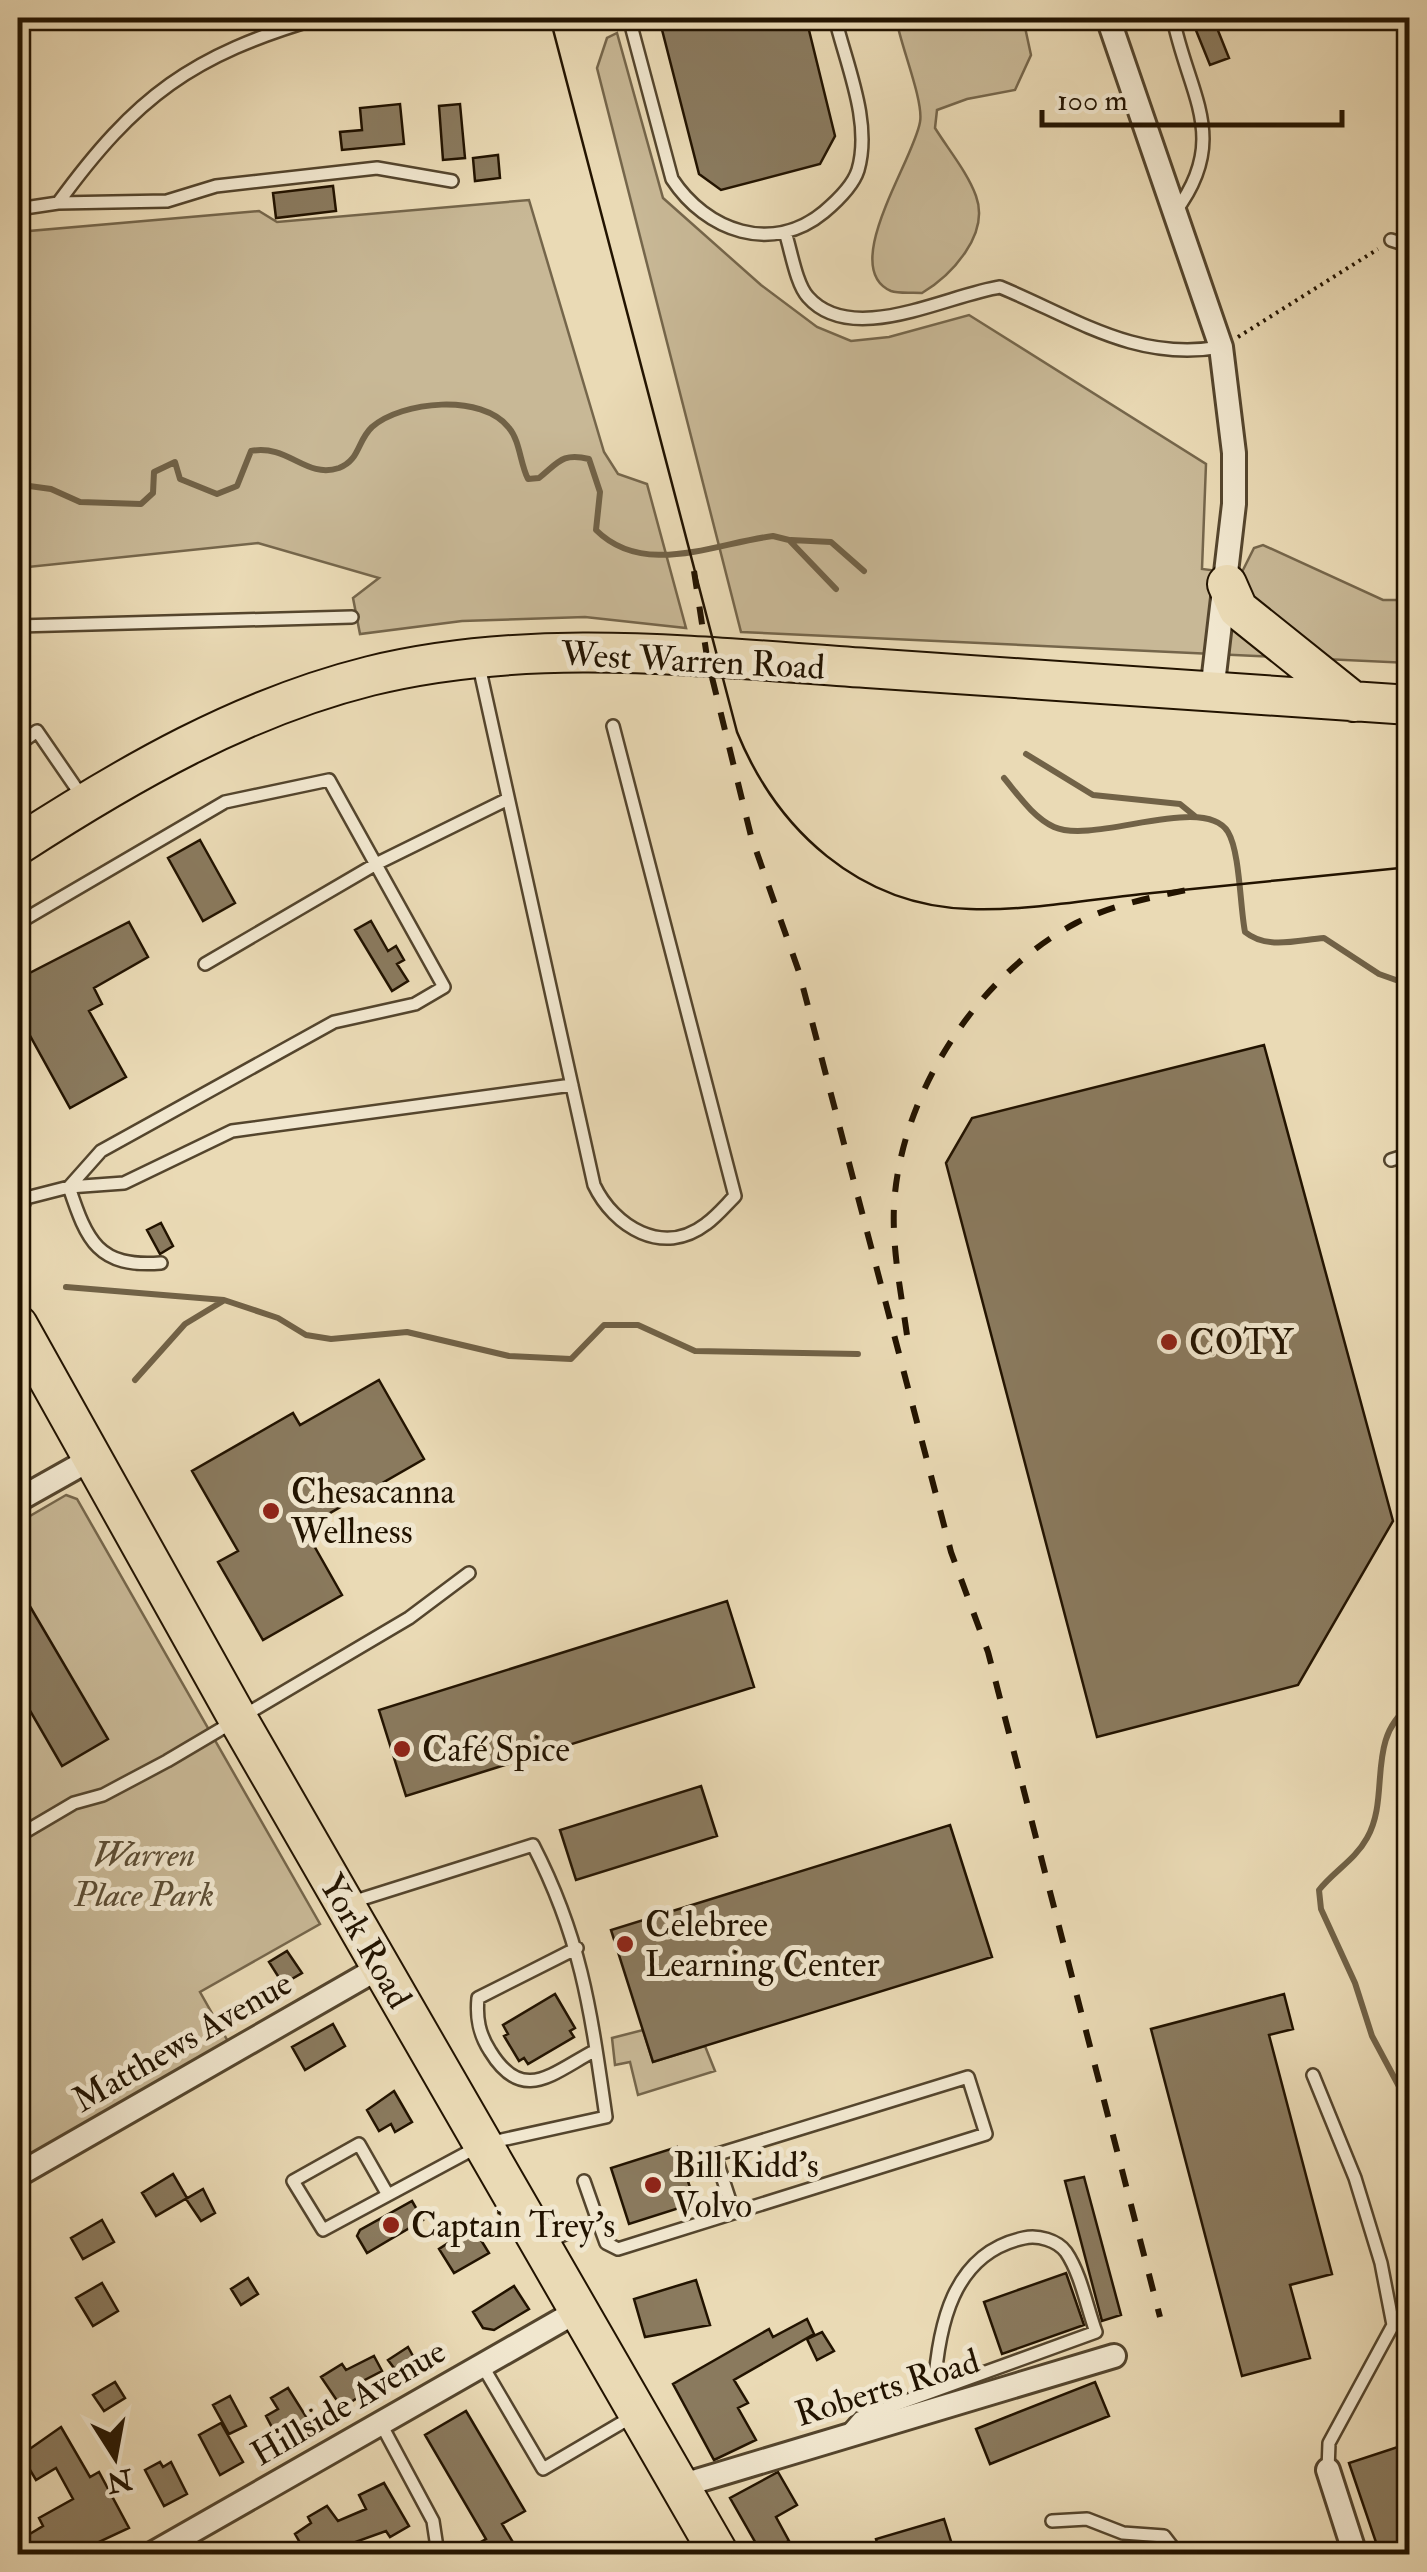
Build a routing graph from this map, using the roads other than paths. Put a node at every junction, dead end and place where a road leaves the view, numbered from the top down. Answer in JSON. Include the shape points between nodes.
{"nodes":[{"id":1,"x":319,"y":18,"type":"edge"},
{"id":2,"x":629,"y":18,"type":"edge"},
{"id":3,"x":834,"y":18,"type":"edge"},
{"id":4,"x":1108,"y":18,"type":"edge"},
{"id":5,"x":1173,"y":18,"type":"edge"},
{"id":6,"x":452,"y":180,"type":"dead end"},
{"id":7,"x":58,"y":203,"type":"junction"},
{"id":8,"x":18,"y":209,"type":"edge"},
{"id":9,"x":1174,"y":212,"type":"junction"},
{"id":10,"x":785,"y":232,"type":"junction"},
{"id":11,"x":1392,"y":240,"type":"road end"},
{"id":12,"x":1410,"y":246,"type":"edge"},
{"id":13,"x":1221,"y":347,"type":"junction"},
{"id":14,"x":1227,"y":584,"type":"junction"},
{"id":15,"x":352,"y":618,"type":"dead end"},
{"id":16,"x":18,"y":626,"type":"edge"},
{"id":17,"x":477,"y":657,"type":"junction"},
{"id":18,"x":1212,"y":692,"type":"junction"},
{"id":19,"x":1354,"y":702,"type":"junction"},
{"id":20,"x":1410,"y":706,"type":"edge"},
{"id":21,"x":613,"y":726,"type":"dead end"},
{"id":22,"x":18,"y":745,"type":"edge"},
{"id":23,"x":508,"y":799,"type":"junction"},
{"id":24,"x":86,"y":801,"type":"junction"},
{"id":25,"x":18,"y":845,"type":"edge"},
{"id":26,"x":376,"y":864,"type":"junction"},
{"id":27,"x":25,"y":919,"type":"dead end"},
{"id":28,"x":206,"y":964,"type":"dead end"},
{"id":29,"x":572,"y":1085,"type":"junction"},
{"id":30,"x":1410,"y":1154,"type":"edge"},
{"id":31,"x":1390,"y":1160,"type":"dead end"},
{"id":32,"x":69,"y":1187,"type":"junction"},
{"id":33,"x":22,"y":1197,"type":"edge"},
{"id":34,"x":18,"y":1219,"type":"edge"},
{"id":35,"x":161,"y":1263,"type":"dead end"},
{"id":36,"x":18,"y":1326,"type":"edge"},
{"id":37,"x":90,"y":1459,"type":"junction"},
{"id":38,"x":18,"y":1500,"type":"edge"},
{"id":39,"x":469,"y":1573,"type":"dead end"},
{"id":40,"x":238,"y":1719,"type":"junction"},
{"id":41,"x":18,"y":1836,"type":"edge"},
{"id":42,"x":345,"y":1905,"type":"junction"},
{"id":43,"x":577,"y":1948,"type":"junction"},
{"id":44,"x":382,"y":1966,"type":"junction"},
{"id":45,"x":596,"y":2050,"type":"junction"},
{"id":46,"x":1313,"y":2075,"type":"dead end"},
{"id":47,"x":483,"y":2144,"type":"junction"},
{"id":48,"x":18,"y":2175,"type":"edge"},
{"id":49,"x":584,"y":2181,"type":"dead end"},
{"id":50,"x":388,"y":2195,"type":"junction"},
{"id":51,"x":734,"y":2214,"type":"junction"},
{"id":52,"x":598,"y":2222,"type":"junction"},
{"id":53,"x":541,"y":2243,"type":"junction"},
{"id":54,"x":579,"y":2310,"type":"junction"},
{"id":55,"x":1114,"y":2356,"type":"dead end"},
{"id":56,"x":482,"y":2365,"type":"junction"},
{"id":57,"x":934,"y":2391,"type":"junction"},
{"id":58,"x":639,"y":2413,"type":"junction"},
{"id":59,"x":381,"y":2424,"type":"junction"},
{"id":60,"x":844,"y":2436,"type":"junction"},
{"id":61,"x":1328,"y":2470,"type":"joint"},
{"id":62,"x":680,"y":2486,"type":"junction"},
{"id":63,"x":1052,"y":2521,"type":"dead end"},
{"id":64,"x":152,"y":2554,"type":"edge"},
{"id":65,"x":438,"y":2554,"type":"edge"},
{"id":66,"x":719,"y":2554,"type":"edge"},
{"id":67,"x":1178,"y":2554,"type":"edge"},
{"id":68,"x":1356,"y":2554,"type":"edge"}],
"edges":[{"from":1,"to":7,"type":"lane","via":[[255,36],[174,79],[107,138]]},
{"from":2,"to":10,"type":"lane","via":[[672,179],[687,201],[735,232]]},
{"from":3,"to":10,"type":"lane","via":[[860,119],[857,174],[814,220]]},
{"from":4,"to":9,"type":"street"},
{"from":5,"to":9,"type":"lane","via":[[1200,105],[1205,146],[1196,184]]},
{"from":6,"to":7,"type":"lane","via":[[376,168],[216,186],[167,201]]},
{"from":7,"to":8,"type":"lane"},
{"from":9,"to":13,"type":"street"},
{"from":10,"to":13,"type":"lane","via":[[806,296],[832,314],[887,318],[1000,287],[1106,338],[1190,352]]},
{"from":11,"to":12,"type":"lane"},
{"from":13,"to":14,"type":"street","via":[[1234,453]]},
{"from":14,"to":18,"type":"street"},
{"from":14,"to":19,"type":"main road","via":[[1238,610]]},
{"from":15,"to":16,"type":"lane"},
{"from":17,"to":18,"type":"main road","name":"West Warren Road","via":[[648,653]]},
{"from":17,"to":23,"type":"lane"},
{"from":17,"to":24,"type":"main road","name":"West Warren Road","via":[[371,676],[279,704]]},
{"from":18,"to":19,"type":"main road","name":"West Warren Road"},
{"from":19,"to":20,"type":"main road","name":"West Warren Road"},
{"from":21,"to":29,"type":"lane","via":[[735,1196],[689,1233],[659,1235],[622,1226],[594,1186]]},
{"from":22,"to":24,"type":"lane","via":[[37,730]]},
{"from":23,"to":26,"type":"lane"},
{"from":23,"to":29,"type":"lane"},
{"from":24,"to":25,"type":"main road","name":"West Warren Road"},
{"from":26,"to":27,"type":"lane","via":[[330,780],[225,802]]},
{"from":26,"to":28,"type":"lane"},
{"from":26,"to":32,"type":"lane","via":[[444,987],[415,1004],[334,1022],[101,1151]]},
{"from":29,"to":32,"type":"lane","via":[[232,1131],[138,1178]]},
{"from":30,"to":31,"type":"lane"},
{"from":32,"to":33,"type":"lane"},
{"from":32,"to":35,"type":"lane","via":[[84,1232],[97,1247],[123,1262]]},
{"from":33,"to":34,"type":"lane"},
{"from":36,"to":37,"type":"main road","name":"York Road"},
{"from":37,"to":38,"type":"street"},
{"from":37,"to":40,"type":"main road","name":"York Road"},
{"from":39,"to":40,"type":"lane","via":[[409,1618]]},
{"from":40,"to":41,"type":"lane"},
{"from":40,"to":42,"type":"main road","name":"York Road"},
{"from":42,"to":43,"type":"lane","via":[[533,1846]]},
{"from":42,"to":44,"type":"main road","name":"York Road"},
{"from":43,"to":45,"type":"lane"},
{"from":43,"to":45,"type":"lane","via":[[478,1998],[477,2014],[486,2044],[505,2075],[516,2080],[541,2078]]},
{"from":44,"to":47,"type":"main road","name":"York Road"},
{"from":44,"to":48,"type":"street","name":"Matthews Avenue"},
{"from":45,"to":47,"type":"lane","via":[[606,2117]]},
{"from":46,"to":61,"type":"lane","via":[[1355,2178],[1393,2324],[1330,2443]]},
{"from":47,"to":50,"type":"lane"},
{"from":47,"to":53,"type":"main road","name":"York Road"},
{"from":49,"to":52,"type":"lane"},
{"from":50,"to":50,"type":"lane","via":[[323,2230],[293,2181],[358,2144]]},
{"from":51,"to":51,"type":"lane","via":[[986,2134],[968,2076],[716,2156]]},
{"from":51,"to":52,"type":"lane","via":[[618,2249],[606,2242]]},
{"from":52,"to":53,"type":"lane"},
{"from":53,"to":54,"type":"main road","name":"York Road"},
{"from":54,"to":56,"type":"street","name":"Hillside Avenue"},
{"from":54,"to":58,"type":"main road","name":"York Road"},
{"from":55,"to":60,"type":"street","name":"Roberts Road"},
{"from":56,"to":58,"type":"lane","via":[[543,2469]]},
{"from":56,"to":59,"type":"street","name":"Hillside Avenue"},
{"from":57,"to":57,"type":"lane","via":[[1096,2332],[1066,2252],[1055,2242],[1032,2236],[1002,2242],[960,2279],[937,2342]]},
{"from":57,"to":60,"type":"lane","via":[[859,2418]]},
{"from":58,"to":62,"type":"main road","name":"York Road"},
{"from":59,"to":64,"type":"street","name":"Hillside Avenue"},
{"from":59,"to":65,"type":"lane","via":[[433,2521]]},
{"from":60,"to":62,"type":"street","name":"Roberts Road"},
{"from":61,"to":68,"type":"street"},
{"from":62,"to":66,"type":"main road","name":"York Road"},
{"from":63,"to":67,"type":"lane","via":[[1087,2519],[1123,2533],[1164,2536]]}]}
